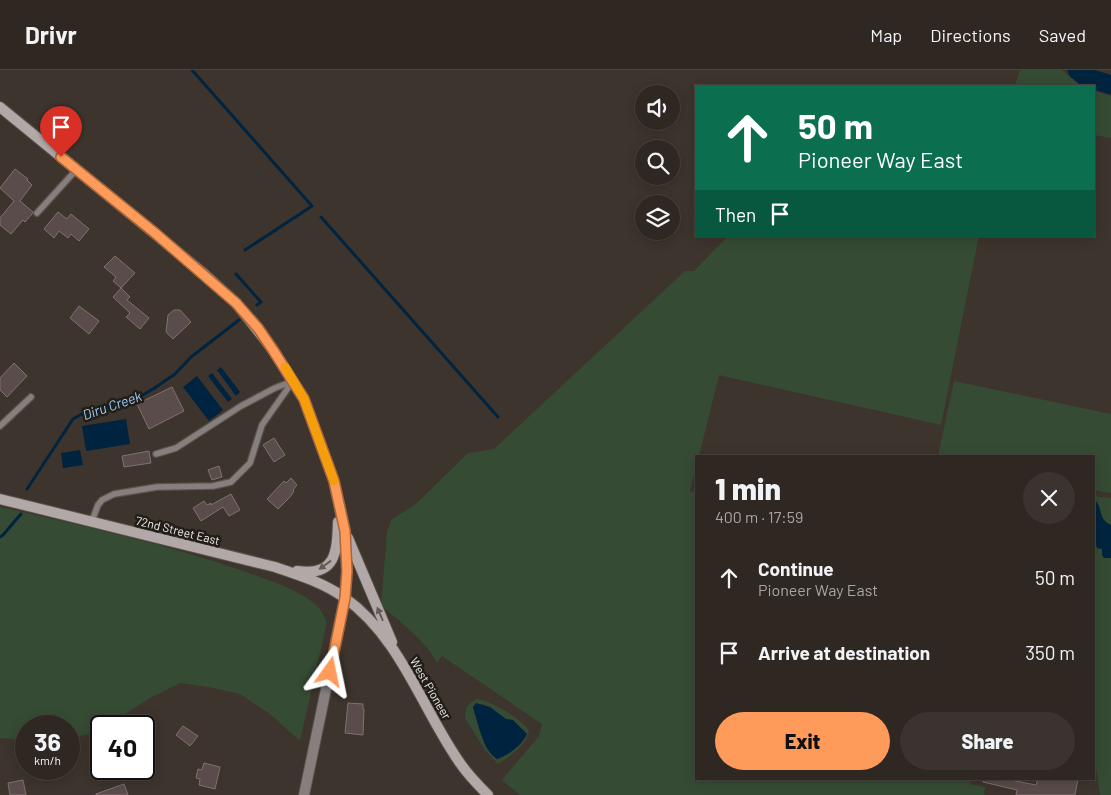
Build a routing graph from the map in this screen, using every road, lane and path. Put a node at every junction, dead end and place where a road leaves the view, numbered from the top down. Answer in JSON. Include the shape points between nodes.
{"nodes":[{"id":1,"x":0,"y":107,"type":"edge"},
{"id":2,"x":77,"y":170,"type":"junction"},
{"id":3,"x":37,"y":213,"type":"dead end"},
{"id":4,"x":293,"y":380,"type":"junction"},
{"id":5,"x":32,"y":397,"type":"dead end"},
{"id":6,"x":0,"y":426,"type":"edge"},
{"id":7,"x":156,"y":454,"type":"dead end"},
{"id":8,"x":0,"y":499,"type":"edge"},
{"id":9,"x":339,"y":504,"type":"junction"},
{"id":10,"x":92,"y":521,"type":"junction"},
{"id":11,"x":345,"y":531,"type":"junction"},
{"id":12,"x":275,"y":567,"type":"junction"},
{"id":13,"x":345,"y":598,"type":"junction"},
{"id":14,"x":400,"y":659,"type":"junction"},
{"id":15,"x":304,"y":795,"type":"edge"},
{"id":16,"x":488,"y":795,"type":"edge"}],
"edges":[{"from":1,"to":2,"type":"main road"},
{"from":2,"to":3,"type":"lane"},
{"from":2,"to":4,"type":"main road","via":[[236,303],[258,328]]},
{"from":4,"to":7,"type":"lane","via":[[241,406],[176,448]]},
{"from":4,"to":9,"type":"main road","via":[[304,399],[332,474]]},
{"from":4,"to":10,"type":"lane","via":[[262,425],[250,463],[231,482],[114,494],[102,500]]},
{"from":5,"to":6,"type":"lane"},
{"from":8,"to":10,"type":"main road","name":"72nd Street East"},
{"from":9,"to":11,"type":"main road"},
{"from":9,"to":12,"type":"main road","one_way":true,"via":[[337,548],[330,564],[315,572]]},
{"from":10,"to":12,"type":"main road","name":"72nd Street East"},
{"from":11,"to":13,"type":"main road"},
{"from":14,"to":11,"type":"main road","one_way":true},
{"from":12,"to":13,"type":"main road","name":"72nd Street East","via":[[314,581]]},
{"from":13,"to":14,"type":"main road","name":"West Pioneer","via":[[382,635]]},
{"from":13,"to":15,"type":"street"},
{"from":14,"to":16,"type":"main road","name":"West Pioneer","via":[[460,764]]}]}
